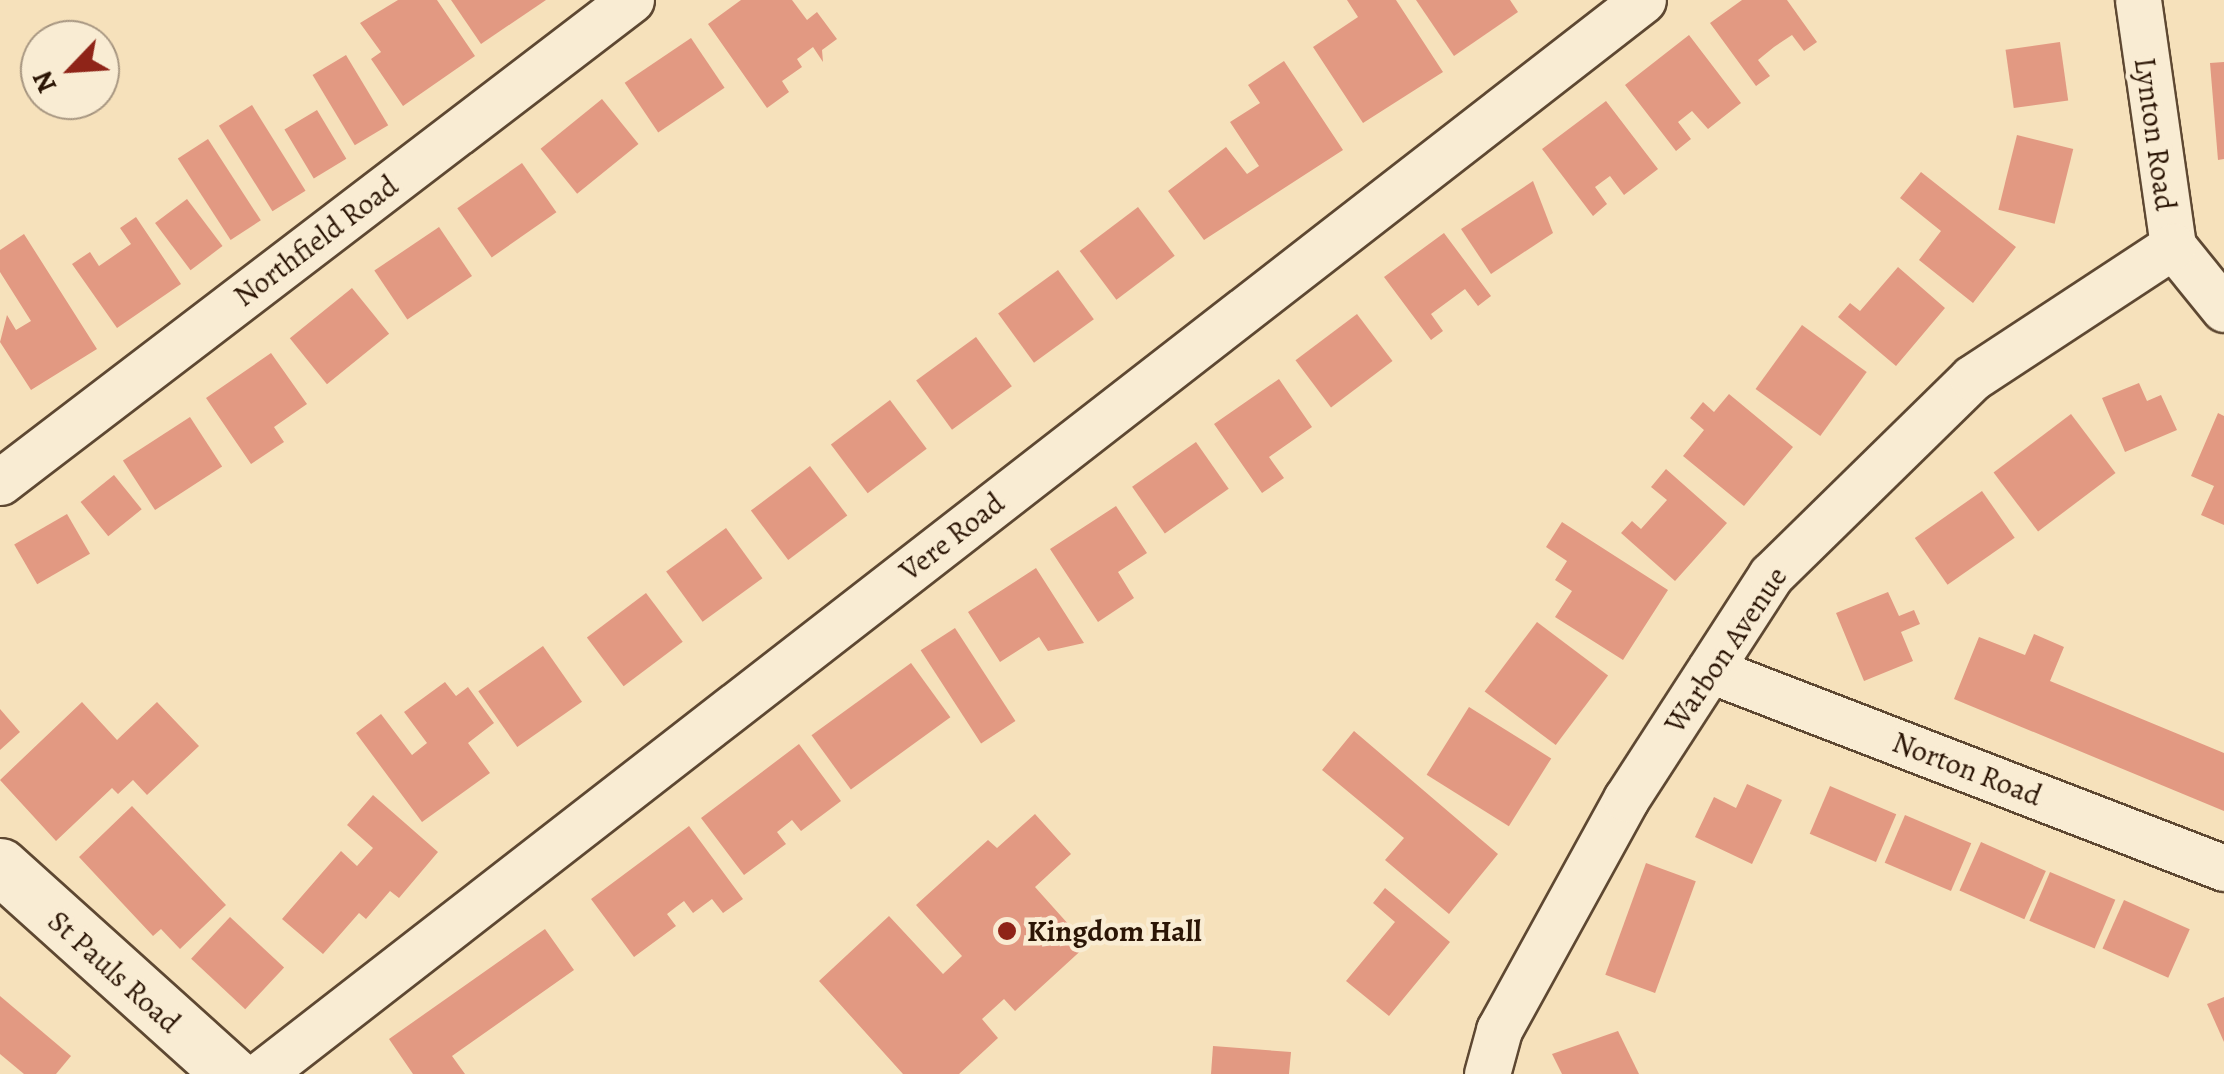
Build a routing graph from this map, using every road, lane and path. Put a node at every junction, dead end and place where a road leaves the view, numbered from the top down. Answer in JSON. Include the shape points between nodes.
{"nodes":[{"id":1,"x":631,"y":0,"type":"edge"},
{"id":2,"x":1643,"y":0,"type":"edge"},
{"id":3,"x":2138,"y":0,"type":"edge"},
{"id":4,"x":2173,"y":246,"type":"junction"},
{"id":5,"x":2224,"y":309,"type":"edge"},
{"id":6,"x":0,"y":482,"type":"edge"},
{"id":7,"x":1710,"y":670,"type":"junction"},
{"id":8,"x":2224,"y":868,"type":"edge"},
{"id":9,"x":3,"y":877,"type":"edge"},
{"id":10,"x":231,"y":1074,"type":"edge"},
{"id":11,"x":261,"y":1074,"type":"edge"},
{"id":12,"x":1487,"y":1074,"type":"edge"}],
"edges":[{"from":1,"to":6,"type":"street","name":"Northfield Road"},
{"from":2,"to":11,"type":"street","name":"Vere Road"},
{"from":3,"to":4,"type":"street","name":"Lynton Road"},
{"from":4,"to":5,"type":"street","name":"Lynton Road"},
{"from":4,"to":7,"type":"street","name":"Warbon Avenue","via":[[1972,378],[1772,575]]},
{"from":7,"to":8,"type":"street","name":"Norton Road"},
{"from":7,"to":12,"type":"street","name":"Warbon Avenue","via":[[1517,997]]},
{"from":9,"to":10,"type":"street","name":"St Pauls Road"}]}
